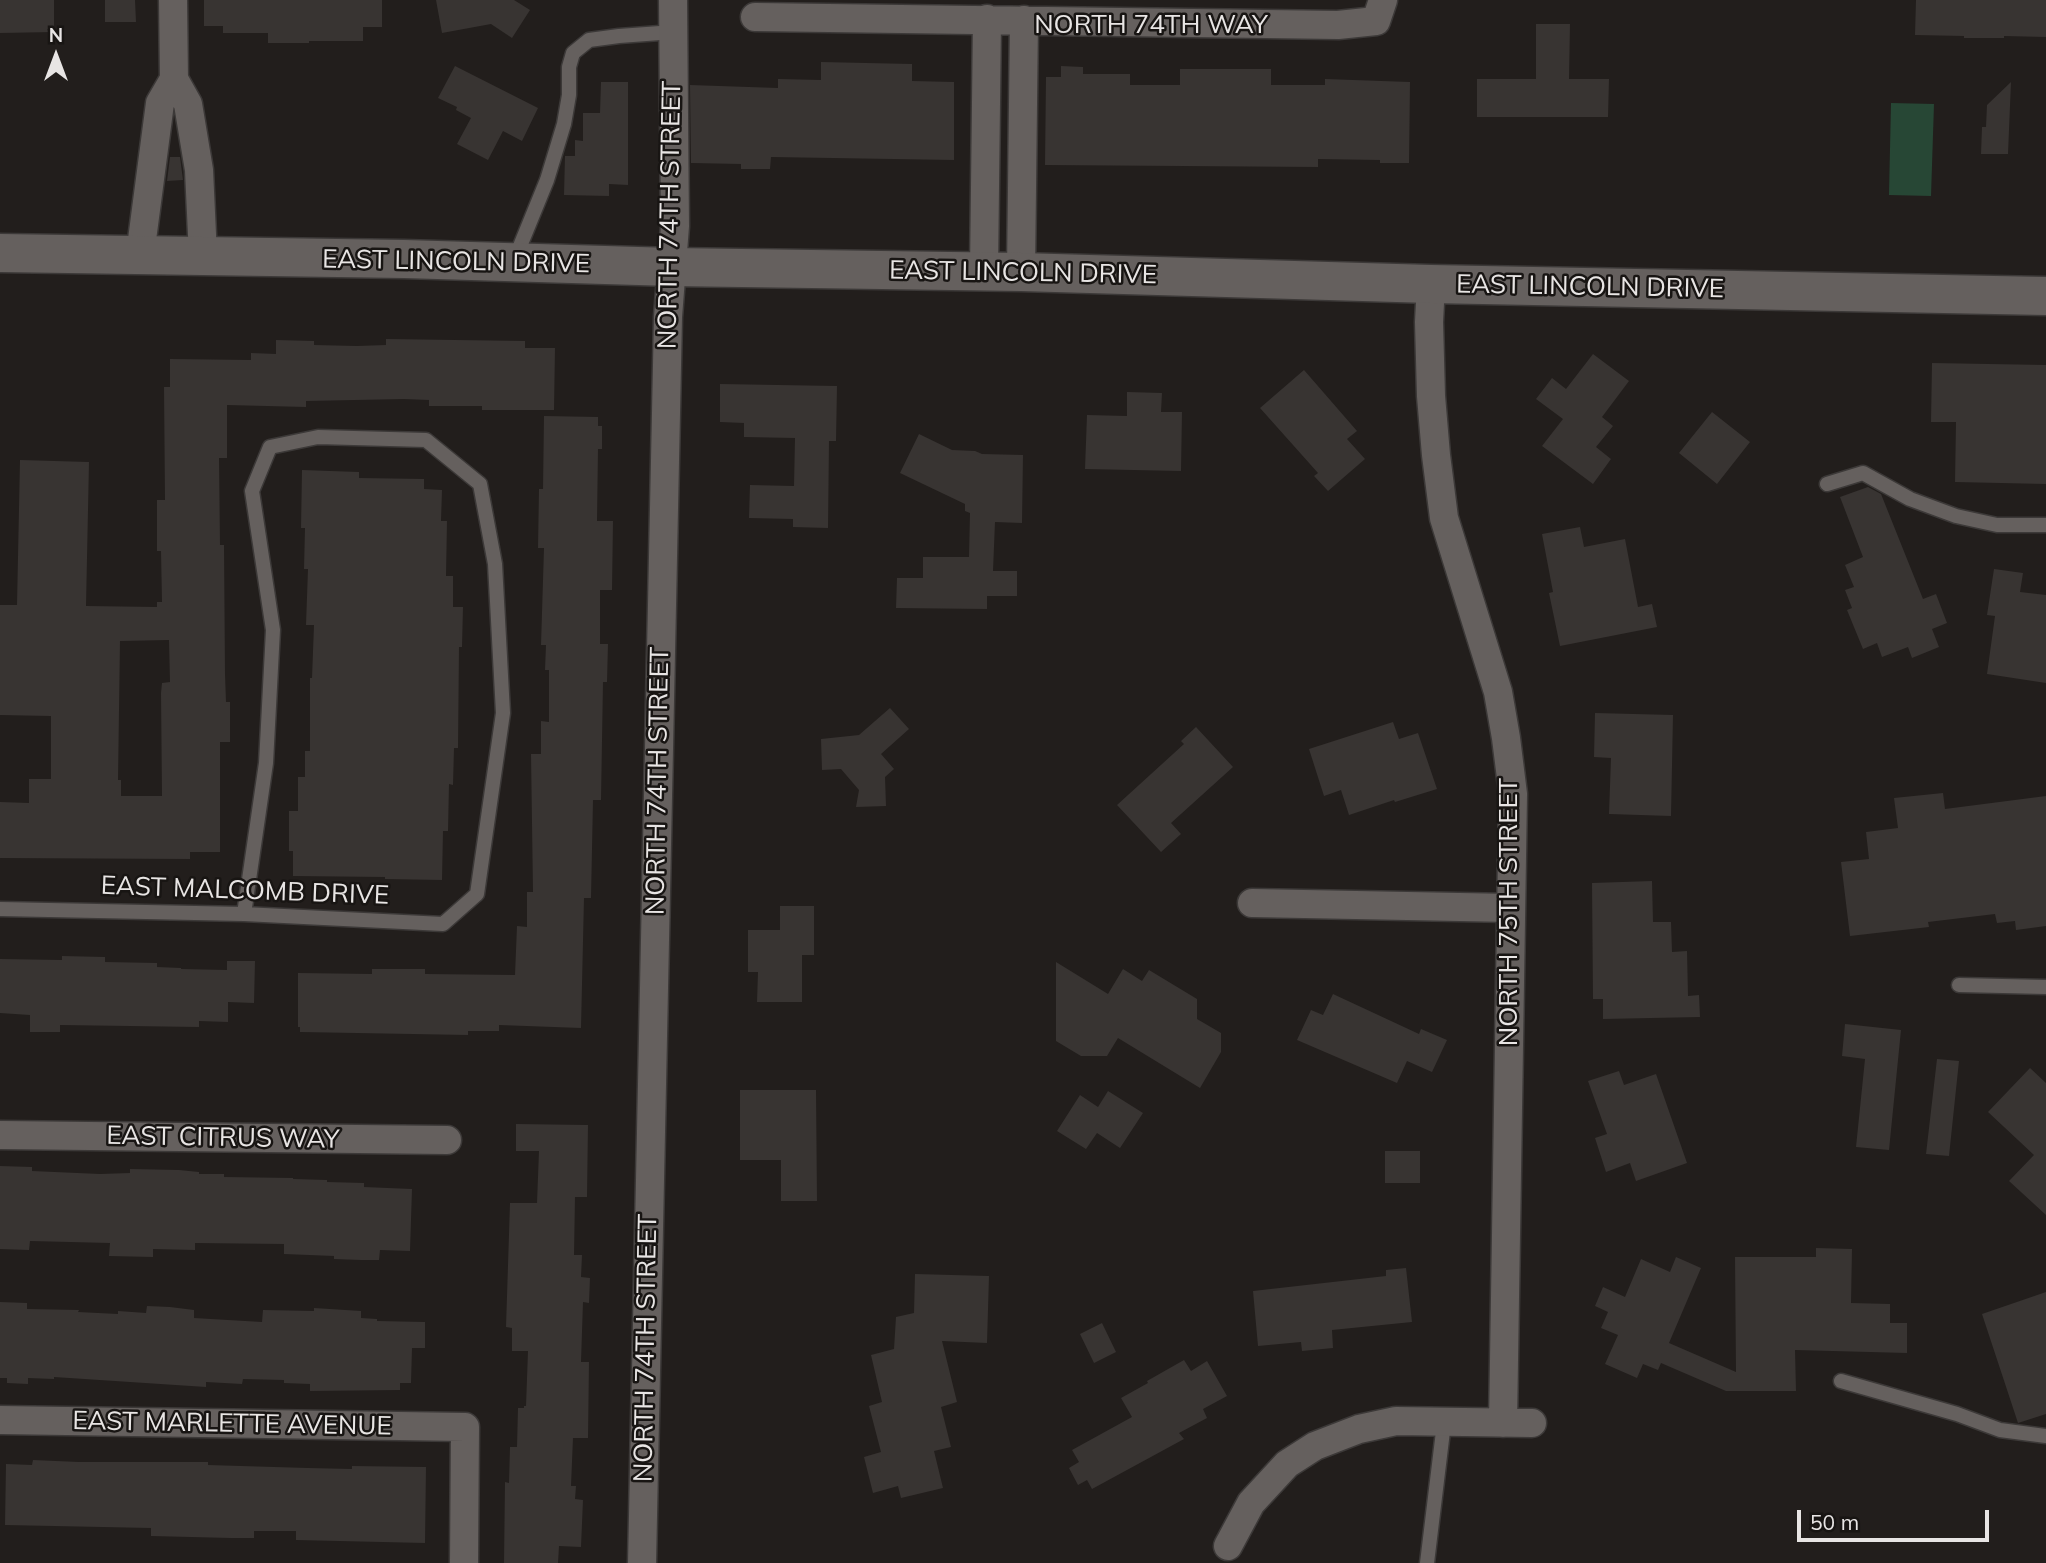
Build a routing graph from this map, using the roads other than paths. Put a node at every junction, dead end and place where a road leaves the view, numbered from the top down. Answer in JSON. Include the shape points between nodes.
{"nodes":[{"id":1,"x":173,"y":0,"type":"edge"},
{"id":2,"x":673,"y":0,"type":"edge"},
{"id":3,"x":1383,"y":0,"type":"edge"},
{"id":4,"x":755,"y":17,"type":"dead end"},
{"id":5,"x":987,"y":19,"type":"junction"},
{"id":6,"x":1024,"y":20,"type":"junction"},
{"id":7,"x":674,"y":32,"type":"junction"},
{"id":8,"x":174,"y":79,"type":"junction"},
{"id":9,"x":0,"y":253,"type":"edge"},
{"id":10,"x":140,"y":256,"type":"junction"},
{"id":11,"x":203,"y":256,"type":"junction"},
{"id":12,"x":513,"y":263,"type":"junction"},
{"id":13,"x":672,"y":267,"type":"junction"},
{"id":14,"x":1002,"y":272,"type":"junction"},
{"id":15,"x":1431,"y":284,"type":"junction"},
{"id":16,"x":2046,"y":296,"type":"edge"},
{"id":17,"x":1826,"y":484,"type":"dead end"},
{"id":18,"x":2046,"y":525,"type":"edge"},
{"id":19,"x":1252,"y":903,"type":"dead end"},
{"id":20,"x":1511,"y":908,"type":"junction"},
{"id":21,"x":0,"y":909,"type":"edge"},
{"id":22,"x":244,"y":914,"type":"junction"},
{"id":23,"x":1959,"y":985,"type":"dead end"},
{"id":24,"x":2046,"y":987,"type":"edge"},
{"id":25,"x":0,"y":1135,"type":"edge"},
{"id":26,"x":447,"y":1140,"type":"dead end"},
{"id":27,"x":1841,"y":1381,"type":"dead end"},
{"id":28,"x":0,"y":1420,"type":"edge"},
{"id":29,"x":1444,"y":1423,"type":"junction"},
{"id":30,"x":1503,"y":1423,"type":"junction"},
{"id":31,"x":1532,"y":1423,"type":"dead end"},
{"id":32,"x":2046,"y":1436,"type":"edge"},
{"id":33,"x":1228,"y":1546,"type":"dead end"},
{"id":34,"x":464,"y":1563,"type":"edge"},
{"id":35,"x":642,"y":1563,"type":"edge"},
{"id":36,"x":1427,"y":1563,"type":"edge"}],
"edges":[{"from":1,"to":8,"type":"street"},
{"from":2,"to":7,"type":"street","name":"NORTH 74TH STREET"},
{"from":3,"to":6,"type":"street","name":"NORTH 74TH WAY","via":[[1376,21],[1338,25]]},
{"from":4,"to":5,"type":"street"},
{"from":5,"to":6,"type":"street"},
{"from":5,"to":14,"type":"street"},
{"from":6,"to":14,"type":"street","name":"NORTH 74TH WAY"},
{"from":7,"to":12,"type":"lane","via":[[589,40],[573,53],[564,124]]},
{"from":7,"to":13,"type":"street","name":"NORTH 74TH STREET"},
{"from":8,"to":10,"type":"street","via":[[160,103]]},
{"from":8,"to":11,"type":"street","via":[[188,104],[199,170]]},
{"from":9,"to":10,"type":"main road","name":"EAST LINCOLN DRIVE"},
{"from":10,"to":11,"type":"main road","name":"EAST LINCOLN DRIVE"},
{"from":11,"to":12,"type":"main road","name":"EAST LINCOLN DRIVE"},
{"from":12,"to":13,"type":"main road","name":"EAST LINCOLN DRIVE"},
{"from":13,"to":14,"type":"main road","name":"EAST LINCOLN DRIVE"},
{"from":13,"to":35,"type":"street","name":"NORTH 74TH STREET"},
{"from":14,"to":15,"type":"main road","name":"EAST LINCOLN DRIVE"},
{"from":15,"to":16,"type":"main road","name":"EAST LINCOLN DRIVE"},
{"from":15,"to":20,"type":"street","name":"NORTH 75TH STREET","via":[[1430,396],[1444,518],[1498,692],[1506,738],[1513,794]]},
{"from":17,"to":18,"type":"lane","via":[[1863,474],[1956,516],[1997,525]]},
{"from":19,"to":20,"type":"street"},
{"from":20,"to":30,"type":"street","name":"NORTH 75TH STREET"},
{"from":21,"to":22,"type":"lane","name":"EAST MALCOMB DRIVE"},
{"from":22,"to":22,"type":"lane","name":"EAST MALCOMB DRIVE","via":[[266,763],[273,630],[252,491],[270,447],[318,437],[426,440],[480,484],[495,564],[503,713],[477,894],[443,924]]},
{"from":23,"to":24,"type":"lane"},
{"from":25,"to":26,"type":"street","name":"EAST CITRUS WAY"},
{"from":27,"to":32,"type":"lane","via":[[2000,1430]]},
{"from":28,"to":34,"type":"street","name":"EAST MARLETTE AVENUE","via":[[464,1427]]},
{"from":29,"to":30,"type":"street"},
{"from":29,"to":33,"type":"street","via":[[1396,1421],[1315,1446],[1287,1464],[1251,1503]]},
{"from":29,"to":36,"type":"lane"},
{"from":30,"to":31,"type":"street"}]}
